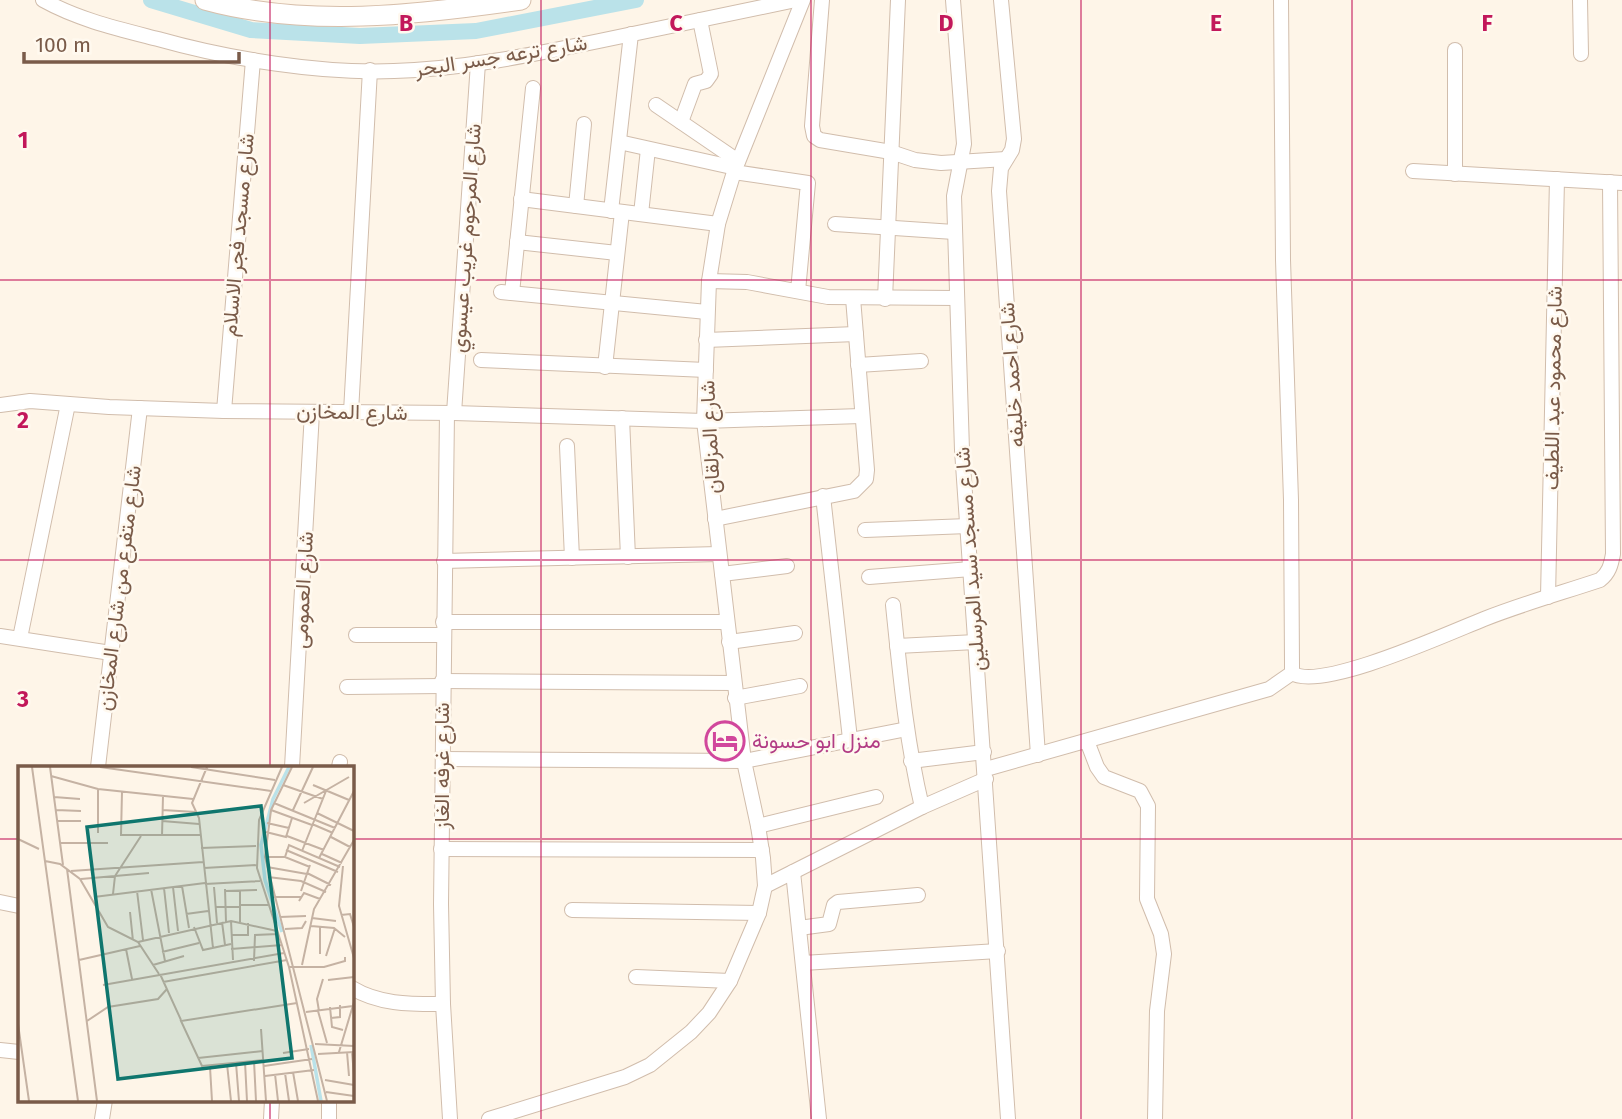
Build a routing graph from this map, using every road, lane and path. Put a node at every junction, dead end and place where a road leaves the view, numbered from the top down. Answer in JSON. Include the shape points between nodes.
{"nodes":[{"id":1,"x":43,"y":0,"type":"edge"},
{"id":2,"x":205,"y":0,"type":"edge"},
{"id":3,"x":521,"y":0,"type":"edge"},
{"id":4,"x":796,"y":0,"type":"edge"},
{"id":5,"x":803,"y":0,"type":"edge"},
{"id":6,"x":822,"y":0,"type":"edge"},
{"id":7,"x":898,"y":0,"type":"edge"},
{"id":8,"x":953,"y":0,"type":"edge"},
{"id":9,"x":1001,"y":0,"type":"edge"},
{"id":10,"x":1281,"y":0,"type":"edge"},
{"id":11,"x":1580,"y":0,"type":"edge"},
{"id":12,"x":458,"y":4,"type":"edge"},
{"id":13,"x":396,"y":7,"type":"edge"},
{"id":14,"x":326,"y":8,"type":"edge"},
{"id":15,"x":700,"y":20,"type":"junction"},
{"id":16,"x":631,"y":34,"type":"junction"},
{"id":17,"x":1455,"y":50,"type":"dead end"},
{"id":18,"x":1581,"y":54,"type":"dead end"},
{"id":19,"x":253,"y":60,"type":"junction"},
{"id":20,"x":478,"y":63,"type":"junction"},
{"id":21,"x":370,"y":70,"type":"junction"},
{"id":22,"x":533,"y":88,"type":"dead end"},
{"id":23,"x":656,"y":105,"type":"dead end"},
{"id":24,"x":681,"y":122,"type":"junction"},
{"id":25,"x":584,"y":124,"type":"dead end"},
{"id":26,"x":618,"y":142,"type":"junction"},
{"id":27,"x":648,"y":149,"type":"junction"},
{"id":28,"x":891,"y":152,"type":"junction"},
{"id":29,"x":1006,"y":159,"type":"junction"},
{"id":30,"x":961,"y":163,"type":"junction"},
{"id":31,"x":736,"y":167,"type":"junction"},
{"id":32,"x":1413,"y":171,"type":"dead end"},
{"id":33,"x":1455,"y":174,"type":"junction"},
{"id":34,"x":1558,"y":179,"type":"junction"},
{"id":35,"x":1616,"y":182,"type":"edge"},
{"id":36,"x":522,"y":199,"type":"junction"},
{"id":37,"x":576,"y":206,"type":"junction"},
{"id":38,"x":616,"y":211,"type":"junction"},
{"id":39,"x":641,"y":214,"type":"junction"},
{"id":40,"x":718,"y":224,"type":"junction"},
{"id":41,"x":835,"y":224,"type":"dead end"},
{"id":42,"x":887,"y":228,"type":"junction"},
{"id":43,"x":954,"y":232,"type":"junction"},
{"id":44,"x":517,"y":242,"type":"junction"},
{"id":45,"x":1616,"y":246,"type":"edge"},
{"id":46,"x":617,"y":253,"type":"junction"},
{"id":47,"x":709,"y":281,"type":"junction"},
{"id":48,"x":798,"y":290,"type":"junction"},
{"id":49,"x":853,"y":298,"type":"junction"},
{"id":50,"x":885,"y":299,"type":"junction"},
{"id":51,"x":956,"y":299,"type":"junction"},
{"id":52,"x":612,"y":303,"type":"junction"},
{"id":53,"x":1616,"y":303,"type":"edge"},
{"id":54,"x":707,"y":312,"type":"junction"},
{"id":55,"x":856,"y":334,"type":"junction"},
{"id":56,"x":706,"y":340,"type":"junction"},
{"id":57,"x":481,"y":360,"type":"dead end"},
{"id":58,"x":1617,"y":361,"type":"edge"},
{"id":59,"x":921,"y":362,"type":"dead end"},
{"id":60,"x":858,"y":365,"type":"junction"},
{"id":61,"x":605,"y":367,"type":"junction"},
{"id":62,"x":706,"y":370,"type":"junction"},
{"id":63,"x":68,"y":404,"type":"junction"},
{"id":64,"x":0,"y":405,"type":"edge"},
{"id":65,"x":140,"y":408,"type":"junction"},
{"id":66,"x":224,"y":411,"type":"junction"},
{"id":67,"x":312,"y":412,"type":"junction"},
{"id":68,"x":351,"y":412,"type":"junction"},
{"id":69,"x":451,"y":413,"type":"junction"},
{"id":70,"x":862,"y":416,"type":"junction"},
{"id":71,"x":1617,"y":417,"type":"edge"},
{"id":72,"x":622,"y":418,"type":"junction"},
{"id":73,"x":704,"y":421,"type":"junction"},
{"id":74,"x":567,"y":446,"type":"dead end"},
{"id":75,"x":823,"y":496,"type":"junction"},
{"id":76,"x":715,"y":519,"type":"junction"},
{"id":77,"x":968,"y":526,"type":"junction"},
{"id":78,"x":1617,"y":528,"type":"edge"},
{"id":79,"x":865,"y":530,"type":"dead end"},
{"id":80,"x":719,"y":554,"type":"junction"},
{"id":81,"x":628,"y":557,"type":"junction"},
{"id":82,"x":572,"y":558,"type":"junction"},
{"id":83,"x":444,"y":561,"type":"junction"},
{"id":84,"x":787,"y":566,"type":"dead end"},
{"id":85,"x":971,"y":569,"type":"junction"},
{"id":86,"x":722,"y":574,"type":"junction"},
{"id":87,"x":869,"y":577,"type":"dead end"},
{"id":88,"x":1548,"y":597,"type":"junction"},
{"id":89,"x":893,"y":605,"type":"dead end"},
{"id":90,"x":727,"y":622,"type":"junction"},
{"id":91,"x":443,"y":629,"type":"junction"},
{"id":92,"x":795,"y":632,"type":"dead end"},
{"id":93,"x":356,"y":635,"type":"dead end"},
{"id":94,"x":0,"y":636,"type":"edge"},
{"id":95,"x":20,"y":638,"type":"junction"},
{"id":96,"x":729,"y":642,"type":"junction"},
{"id":97,"x":976,"y":642,"type":"junction"},
{"id":98,"x":897,"y":646,"type":"junction"},
{"id":99,"x":111,"y":653,"type":"junction"},
{"id":100,"x":1292,"y":673,"type":"junction"},
{"id":101,"x":442,"y":683,"type":"junction"},
{"id":102,"x":800,"y":686,"type":"dead end"},
{"id":103,"x":347,"y":687,"type":"dead end"},
{"id":104,"x":734,"y":690,"type":"junction"},
{"id":105,"x":906,"y":729,"type":"junction"},
{"id":106,"x":850,"y":739,"type":"junction"},
{"id":107,"x":1087,"y":741,"type":"junction"},
{"id":108,"x":984,"y":752,"type":"junction"},
{"id":109,"x":1038,"y":755,"type":"junction"},
{"id":110,"x":443,"y":759,"type":"junction"},
{"id":111,"x":744,"y":761,"type":"junction"},
{"id":112,"x":911,"y":761,"type":"junction"},
{"id":113,"x":97,"y":766,"type":"edge"},
{"id":114,"x":292,"y":766,"type":"edge"},
{"id":115,"x":986,"y":774,"type":"junction"},
{"id":116,"x":877,"y":797,"type":"dead end"},
{"id":117,"x":922,"y":807,"type":"junction"},
{"id":118,"x":758,"y":826,"type":"junction"},
{"id":119,"x":441,"y":849,"type":"junction"},
{"id":120,"x":762,"y":850,"type":"junction"},
{"id":121,"x":793,"y":872,"type":"junction"},
{"id":122,"x":765,"y":886,"type":"junction"},
{"id":123,"x":918,"y":895,"type":"dead end"},
{"id":124,"x":0,"y":902,"type":"edge"},
{"id":125,"x":18,"y":906,"type":"edge"},
{"id":126,"x":572,"y":910,"type":"dead end"},
{"id":127,"x":759,"y":913,"type":"junction"},
{"id":128,"x":799,"y":928,"type":"junction"},
{"id":129,"x":998,"y":951,"type":"junction"},
{"id":130,"x":803,"y":963,"type":"junction"},
{"id":131,"x":636,"y":978,"type":"dead end"},
{"id":132,"x":730,"y":981,"type":"junction"},
{"id":133,"x":354,"y":989,"type":"edge"},
{"id":134,"x":443,"y":1004,"type":"junction"},
{"id":135,"x":0,"y":1050,"type":"edge"},
{"id":136,"x":18,"y":1052,"type":"edge"},
{"id":137,"x":450,"y":1119,"type":"edge"},
{"id":138,"x":489,"y":1119,"type":"edge"},
{"id":139,"x":819,"y":1119,"type":"edge"},
{"id":140,"x":1008,"y":1119,"type":"edge"},
{"id":141,"x":1155,"y":1119,"type":"edge"}],
"edges":[{"from":1,"to":19,"type":"street","name":"شارع ترعه جسر البحر","via":[[92,22]]},
{"from":2,"to":14,"type":"street","via":[[248,10]]},
{"from":3,"to":12,"type":"street"},
{"from":4,"to":15,"type":"street","name":"شارع ترعه جسر البحر"},
{"from":5,"to":31,"type":"street","name":"شارع المزلقان"},
{"from":6,"to":28,"type":"street","via":[[814,136]]},
{"from":7,"to":28,"type":"street"},
{"from":8,"to":30,"type":"street","name":"شارع مسجد سيد المرسلين","via":[[964,144]]},
{"from":9,"to":29,"type":"street","name":"شارع احمد خليفه","via":[[1014,139]]},
{"from":10,"to":100,"type":"street"},
{"from":11,"to":18,"type":"street"},
{"from":12,"to":13,"type":"street"},
{"from":13,"to":14,"type":"street"},
{"from":15,"to":16,"type":"street","name":"شارع ترعه جسر البحر"},
{"from":15,"to":24,"type":"street","via":[[711,74],[695,84]]},
{"from":16,"to":20,"type":"street","name":"شارع ترعه جسر البحر"},
{"from":16,"to":26,"type":"street"},
{"from":17,"to":33,"type":"street"},
{"from":19,"to":21,"type":"street","name":"شارع ترعه جسر البحر"},
{"from":19,"to":66,"type":"street","name":"شارع مسجد فجر الاسلام"},
{"from":20,"to":21,"type":"street","name":"شارع ترعه جسر البحر"},
{"from":20,"to":69,"type":"street","name":"شارع المرحوم غريب عيسوي"},
{"from":21,"to":68,"type":"street"},
{"from":22,"to":36,"type":"street"},
{"from":23,"to":24,"type":"street"},
{"from":24,"to":31,"type":"street"},
{"from":25,"to":37,"type":"street"},
{"from":26,"to":27,"type":"street"},
{"from":26,"to":38,"type":"street"},
{"from":27,"to":31,"type":"street"},
{"from":27,"to":39,"type":"street"},
{"from":28,"to":30,"type":"street","via":[[915,160]]},
{"from":28,"to":42,"type":"street"},
{"from":29,"to":30,"type":"street"},
{"from":29,"to":109,"type":"street","name":"شارع احمد خليفه","via":[[999,191]]},
{"from":30,"to":43,"type":"street","name":"شارع مسجد سيد المرسلين","via":[[955,184]]},
{"from":31,"to":40,"type":"street","name":"شارع المزلقان"},
{"from":31,"to":48,"type":"street","via":[[808,183]]},
{"from":32,"to":33,"type":"street"},
{"from":33,"to":34,"type":"street"},
{"from":34,"to":35,"type":"street"},
{"from":34,"to":88,"type":"street","name":"شارع محمود عبد اللطيف"},
{"from":35,"to":45,"type":"street"},
{"from":36,"to":37,"type":"street"},
{"from":36,"to":44,"type":"street"},
{"from":37,"to":38,"type":"street"},
{"from":38,"to":39,"type":"street"},
{"from":38,"to":46,"type":"street"},
{"from":39,"to":40,"type":"street"},
{"from":40,"to":47,"type":"street","name":"شارع المزلقان"},
{"from":41,"to":42,"type":"street"},
{"from":42,"to":43,"type":"street"},
{"from":42,"to":50,"type":"street"},
{"from":43,"to":51,"type":"street","name":"شارع مسجد سيد المرسلين"},
{"from":44,"to":46,"type":"street"},
{"from":44,"to":52,"type":"street","via":[[507,292]]},
{"from":45,"to":53,"type":"street"},
{"from":46,"to":52,"type":"street"},
{"from":47,"to":48,"type":"street"},
{"from":47,"to":54,"type":"street","name":"شارع المزلقان"},
{"from":48,"to":49,"type":"street"},
{"from":49,"to":50,"type":"street"},
{"from":49,"to":55,"type":"street"},
{"from":50,"to":51,"type":"street"},
{"from":51,"to":77,"type":"street","name":"شارع مسجد سيد المرسلين"},
{"from":52,"to":54,"type":"street"},
{"from":52,"to":61,"type":"street"},
{"from":53,"to":58,"type":"street"},
{"from":54,"to":56,"type":"street","name":"شارع المزلقان"},
{"from":55,"to":56,"type":"street"},
{"from":55,"to":60,"type":"street"},
{"from":56,"to":62,"type":"street","name":"شارع المزلقان"},
{"from":57,"to":61,"type":"street"},
{"from":58,"to":71,"type":"street"},
{"from":59,"to":60,"type":"street"},
{"from":60,"to":70,"type":"street"},
{"from":61,"to":62,"type":"street"},
{"from":62,"to":73,"type":"street","name":"شارع المزلقان"},
{"from":63,"to":64,"type":"street","name":"شارع المخازن","via":[[15,401]]},
{"from":63,"to":65,"type":"street","name":"شارع المخازن"},
{"from":63,"to":95,"type":"street"},
{"from":65,"to":66,"type":"street","name":"شارع المخازن"},
{"from":65,"to":99,"type":"street","name":"شارع متفرع من شارع المخازن"},
{"from":66,"to":67,"type":"street","name":"شارع المخازن"},
{"from":67,"to":68,"type":"street","name":"شارع المخازن"},
{"from":67,"to":114,"type":"street","name":"شارع العمومى"},
{"from":68,"to":69,"type":"street","name":"شارع المخازن"},
{"from":69,"to":72,"type":"street","name":"شارع المخازن"},
{"from":69,"to":83,"type":"street","name":"شارع غرفه الغاز"},
{"from":70,"to":73,"type":"street","name":"شارع المخازن"},
{"from":70,"to":75,"type":"street","via":[[866,479],[854,491]]},
{"from":71,"to":78,"type":"street"},
{"from":72,"to":73,"type":"street","name":"شارع المخازن"},
{"from":72,"to":81,"type":"street"},
{"from":73,"to":76,"type":"street","name":"شارع المزلقان"},
{"from":74,"to":82,"type":"street"},
{"from":75,"to":76,"type":"street"},
{"from":75,"to":106,"type":"street"},
{"from":76,"to":80,"type":"street","name":"شارع المزلقان"},
{"from":77,"to":79,"type":"street"},
{"from":77,"to":85,"type":"street","name":"شارع مسجد سيد المرسلين"},
{"from":78,"to":88,"type":"street","via":[[1610,568],[1600,580]]},
{"from":80,"to":81,"type":"street"},
{"from":80,"to":86,"type":"street","name":"شارع المزلقان"},
{"from":81,"to":82,"type":"street"},
{"from":82,"to":83,"type":"street"},
{"from":83,"to":91,"type":"street","name":"شارع غرفه الغاز"},
{"from":84,"to":86,"type":"street"},
{"from":85,"to":87,"type":"street"},
{"from":85,"to":97,"type":"street","name":"شارع مسجد سيد المرسلين"},
{"from":86,"to":90,"type":"street","name":"شارع المزلقان"},
{"from":88,"to":100,"type":"street","via":[[1484,618],[1388,659],[1311,677]]},
{"from":89,"to":98,"type":"street"},
{"from":90,"to":91,"type":"street"},
{"from":90,"to":96,"type":"street","name":"شارع المزلقان"},
{"from":91,"to":93,"type":"street"},
{"from":91,"to":101,"type":"street","name":"شارع غرفه الغاز"},
{"from":92,"to":96,"type":"street"},
{"from":94,"to":95,"type":"street"},
{"from":95,"to":99,"type":"street"},
{"from":96,"to":104,"type":"street","name":"شارع المزلقان"},
{"from":97,"to":98,"type":"street"},
{"from":97,"to":108,"type":"street","name":"شارع مسجد سيد المرسلين"},
{"from":98,"to":105,"type":"street"},
{"from":99,"to":113,"type":"street","name":"شارع متفرع من شارع المخازن"},
{"from":100,"to":107,"type":"street","via":[[1269,689]]},
{"from":101,"to":103,"type":"street"},
{"from":101,"to":104,"type":"street"},
{"from":101,"to":110,"type":"street","name":"شارع غرفه الغاز"},
{"from":102,"to":104,"type":"street"},
{"from":104,"to":111,"type":"street","name":"شارع المزلقان"},
{"from":105,"to":106,"type":"street"},
{"from":105,"to":112,"type":"street"},
{"from":106,"to":111,"type":"street"},
{"from":107,"to":109,"type":"street"},
{"from":107,"to":141,"type":"street","via":[[1104,777],[1140,791],[1148,806],[1147,899],[1164,954],[1157,1011]]},
{"from":108,"to":112,"type":"street"},
{"from":108,"to":115,"type":"street","name":"شارع مسجد سيد المرسلين"},
{"from":109,"to":115,"type":"street"},
{"from":110,"to":111,"type":"street"},
{"from":110,"to":119,"type":"street","name":"شارع غرفه الغاز"},
{"from":111,"to":118,"type":"street","name":"شارع المزلقان"},
{"from":112,"to":117,"type":"street"},
{"from":115,"to":117,"type":"street"},
{"from":115,"to":129,"type":"street","name":"شارع مسجد سيد المرسلين"},
{"from":116,"to":118,"type":"street"},
{"from":117,"to":121,"type":"street"},
{"from":118,"to":120,"type":"street","name":"شارع المزلقان"},
{"from":119,"to":120,"type":"street"},
{"from":119,"to":134,"type":"street","name":"شارع غرفه الغاز"},
{"from":120,"to":122,"type":"street","name":"شارع المزلقان"},
{"from":121,"to":122,"type":"street"},
{"from":121,"to":128,"type":"street"},
{"from":122,"to":127,"type":"street","name":"شارع المزلقان"},
{"from":123,"to":128,"type":"street","via":[[838,902],[829,924]]},
{"from":124,"to":125,"type":"street"},
{"from":126,"to":127,"type":"street"},
{"from":127,"to":132,"type":"street","name":"شارع المزلقان"},
{"from":128,"to":130,"type":"street"},
{"from":129,"to":130,"type":"street"},
{"from":129,"to":140,"type":"street","name":"شارع مسجد سيد المرسلين"},
{"from":130,"to":139,"type":"street"},
{"from":131,"to":132,"type":"street"},
{"from":132,"to":138,"type":"street","name":"شارع المزلقان","via":[[709,1013],[650,1065]]},
{"from":133,"to":134,"type":"street","via":[[378,1000]]},
{"from":134,"to":137,"type":"street","name":"شارع غرفه الغاز"},
{"from":135,"to":136,"type":"street"}]}
